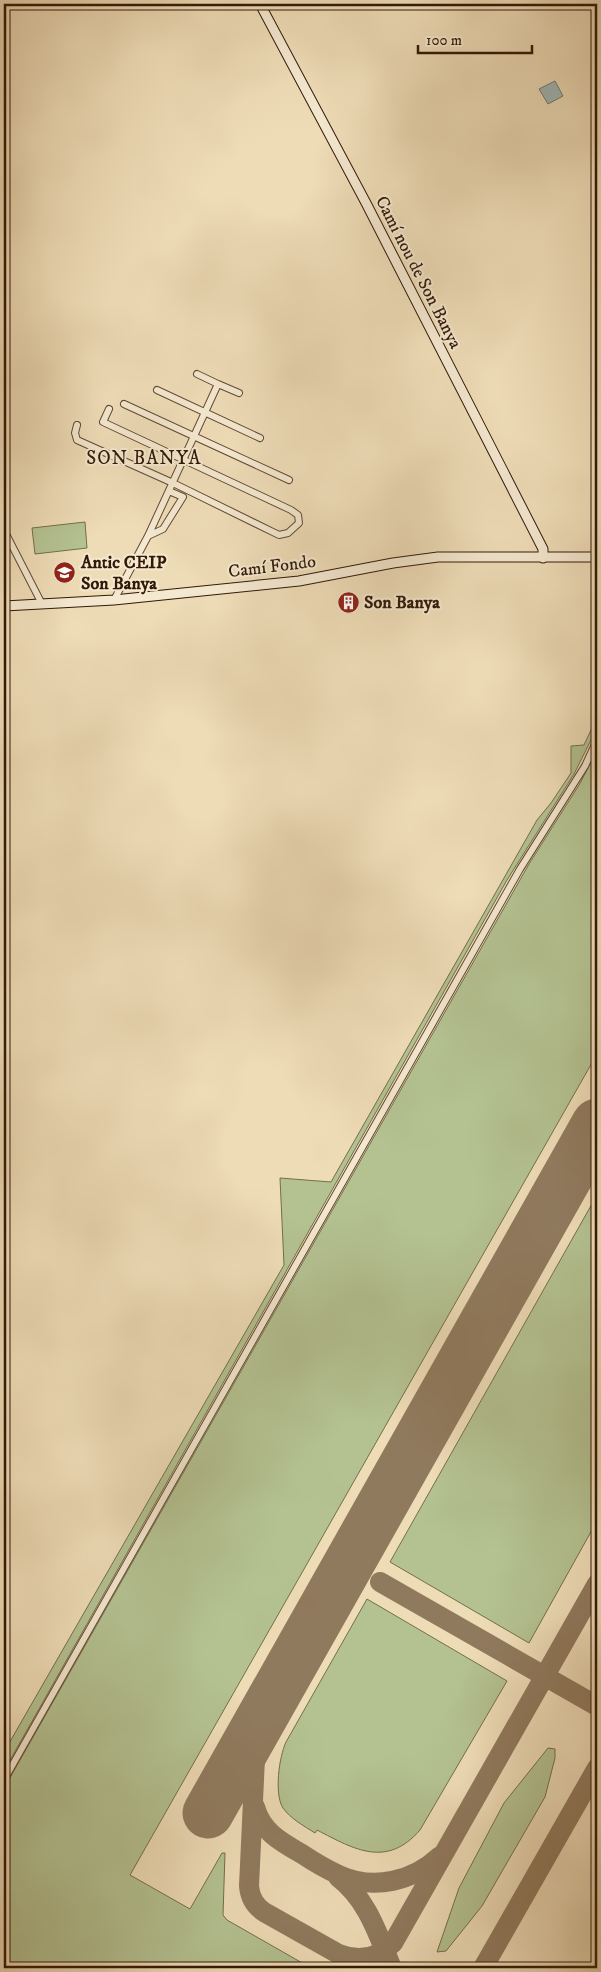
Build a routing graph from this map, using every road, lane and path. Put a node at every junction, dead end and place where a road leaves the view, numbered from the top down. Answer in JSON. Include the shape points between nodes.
{"nodes":[{"id":1,"x":260,"y":4,"type":"edge"},
{"id":2,"x":197,"y":374,"type":"dead end"},
{"id":3,"x":218,"y":384,"type":"junction"},
{"id":4,"x":157,"y":390,"type":"dead end"},
{"id":5,"x":239,"y":393,"type":"dead end"},
{"id":6,"x":124,"y":404,"type":"dead end"},
{"id":7,"x":109,"y":409,"type":"dead end"},
{"id":8,"x":205,"y":413,"type":"junction"},
{"id":9,"x":77,"y":425,"type":"dead end"},
{"id":10,"x":194,"y":436,"type":"junction"},
{"id":11,"x":260,"y":438,"type":"dead end"},
{"id":12,"x":184,"y":459,"type":"junction"},
{"id":13,"x":289,"y":480,"type":"dead end"},
{"id":14,"x":172,"y":483,"type":"junction"},
{"id":15,"x":169,"y":491,"type":"junction"},
{"id":16,"x":4,"y":530,"type":"edge"},
{"id":17,"x":148,"y":536,"type":"junction"},
{"id":18,"x":4,"y":554,"type":"edge"},
{"id":19,"x":597,"y":557,"type":"edge"},
{"id":20,"x":543,"y":558,"type":"junction"},
{"id":21,"x":4,"y":560,"type":"edge"},
{"id":22,"x":114,"y":600,"type":"junction"},
{"id":23,"x":42,"y":604,"type":"junction"},
{"id":24,"x":4,"y":606,"type":"edge"},
{"id":25,"x":597,"y":740,"type":"edge"},
{"id":26,"x":4,"y":1780,"type":"edge"}],
"edges":[{"from":1,"to":20,"type":"street","name":"Camí nou de Son Banya","via":[[543,549]]},
{"from":2,"to":3,"type":"street"},
{"from":3,"to":5,"type":"street"},
{"from":3,"to":8,"type":"street"},
{"from":4,"to":8,"type":"street"},
{"from":6,"to":10,"type":"street"},
{"from":7,"to":12,"type":"street","via":[[103,422]]},
{"from":8,"to":10,"type":"street"},
{"from":8,"to":11,"type":"street"},
{"from":9,"to":14,"type":"street","via":[[77,440]]},
{"from":10,"to":12,"type":"street"},
{"from":10,"to":13,"type":"street"},
{"from":12,"to":14,"type":"street"},
{"from":12,"to":14,"type":"street","via":[[291,510],[298,515],[299,523],[288,533],[279,534]]},
{"from":14,"to":15,"type":"street"},
{"from":15,"to":17,"type":"street"},
{"from":15,"to":17,"type":"street","via":[[183,498],[163,529]]},
{"from":16,"to":23,"type":"street"},
{"from":17,"to":22,"type":"street"},
{"from":18,"to":21,"type":"street"},
{"from":19,"to":20,"type":"street","name":"Camí Fondo"},
{"from":20,"to":22,"type":"street","name":"Camí Fondo","via":[[438,557],[299,581]]},
{"from":22,"to":23,"type":"street","name":"Camí Fondo"},
{"from":23,"to":24,"type":"street","name":"Camí Fondo"},
{"from":25,"to":26,"type":"street","via":[[585,766],[516,877]]}]}
